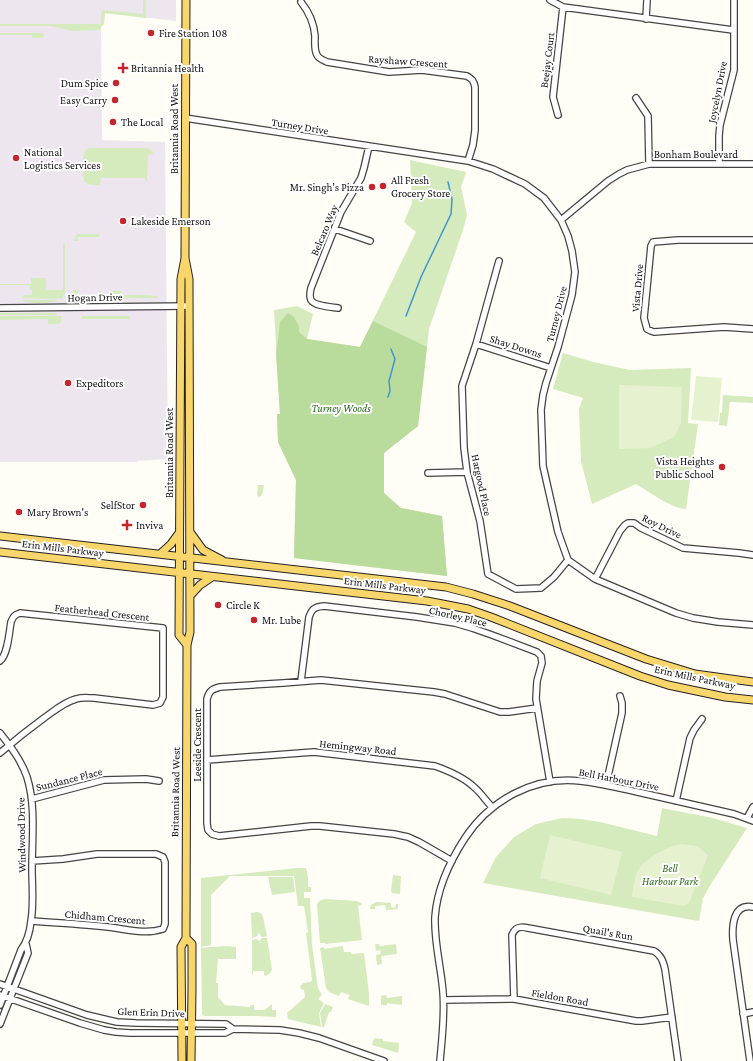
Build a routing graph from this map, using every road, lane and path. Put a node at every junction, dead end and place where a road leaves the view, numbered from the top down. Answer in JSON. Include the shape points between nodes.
{"nodes":[{"id":1,"x":186,"y":0,"type":"edge"},
{"id":2,"x":550,"y":0,"type":"edge"},
{"id":3,"x":647,"y":0,"type":"edge"},
{"id":4,"x":734,"y":0,"type":"edge"},
{"id":5,"x":301,"y":2,"type":"dead end"},
{"id":6,"x":563,"y":7,"type":"junction"},
{"id":7,"x":646,"y":19,"type":"junction"},
{"id":8,"x":733,"y":30,"type":"junction"},
{"id":9,"x":636,"y":98,"type":"dead end"},
{"id":10,"x":558,"y":115,"type":"dead end"},
{"id":11,"x":185,"y":118,"type":"junction"},
{"id":12,"x":369,"y":146,"type":"junction"},
{"id":13,"x":468,"y":162,"type":"junction"},
{"id":14,"x":649,"y":164,"type":"junction"},
{"id":15,"x":719,"y":164,"type":"junction"},
{"id":16,"x":753,"y":164,"type":"edge"},
{"id":17,"x":561,"y":220,"type":"junction"},
{"id":18,"x":334,"y":229,"type":"junction"},
{"id":19,"x":753,"y":240,"type":"edge"},
{"id":20,"x":370,"y":241,"type":"dead end"},
{"id":21,"x":185,"y":258,"type":"junction"},
{"id":22,"x":499,"y":261,"type":"dead end"},
{"id":23,"x":180,"y":306,"type":"junction"},
{"id":24,"x":189,"y":306,"type":"junction"},
{"id":25,"x":0,"y":308,"type":"edge"},
{"id":26,"x":338,"y":308,"type":"dead end"},
{"id":27,"x":753,"y":329,"type":"edge"},
{"id":28,"x":476,"y":344,"type":"junction"},
{"id":29,"x":551,"y":368,"type":"junction"},
{"id":30,"x":467,"y":472,"type":"junction"},
{"id":31,"x":428,"y":473,"type":"dead end"},
{"id":32,"x":179,"y":532,"type":"junction"},
{"id":33,"x":190,"y":532,"type":"junction"},
{"id":34,"x":0,"y":536,"type":"edge"},
{"id":35,"x":0,"y":552,"type":"edge"},
{"id":36,"x":160,"y":554,"type":"junction"},
{"id":37,"x":753,"y":555,"type":"edge"},
{"id":38,"x":179,"y":557,"type":"junction"},
{"id":39,"x":190,"y":558,"type":"junction"},
{"id":40,"x":568,"y":560,"type":"junction"},
{"id":41,"x":226,"y":562,"type":"junction"},
{"id":42,"x":179,"y":573,"type":"junction"},
{"id":43,"x":190,"y":574,"type":"junction"},
{"id":44,"x":212,"y":577,"type":"junction"},
{"id":45,"x":595,"y":579,"type":"junction"},
{"id":46,"x":190,"y":596,"type":"junction"},
{"id":47,"x":753,"y":625,"type":"edge"},
{"id":48,"x":187,"y":645,"type":"junction"},
{"id":49,"x":0,"y":661,"type":"edge"},
{"id":50,"x":301,"y":681,"type":"junction"},
{"id":51,"x":753,"y":682,"type":"edge"},
{"id":52,"x":620,"y":696,"type":"dead end"},
{"id":53,"x":753,"y":700,"type":"edge"},
{"id":54,"x":537,"y":708,"type":"junction"},
{"id":55,"x":702,"y":719,"type":"dead end"},
{"id":56,"x":0,"y":733,"type":"edge"},
{"id":57,"x":9,"y":745,"type":"junction"},
{"id":58,"x":0,"y":752,"type":"edge"},
{"id":59,"x":207,"y":760,"type":"junction"},
{"id":60,"x":159,"y":781,"type":"dead end"},
{"id":61,"x":550,"y":782,"type":"junction"},
{"id":62,"x":606,"y":785,"type":"junction"},
{"id":63,"x":32,"y":799,"type":"junction"},
{"id":64,"x":676,"y":801,"type":"junction"},
{"id":65,"x":753,"y":806,"type":"edge"},
{"id":66,"x":492,"y":807,"type":"junction"},
{"id":67,"x":750,"y":819,"type":"edge"},
{"id":68,"x":32,"y":861,"type":"junction"},
{"id":69,"x":452,"y":861,"type":"junction"},
{"id":70,"x":753,"y":907,"type":"edge"},
{"id":71,"x":31,"y":921,"type":"junction"},
{"id":72,"x":186,"y":938,"type":"junction"},
{"id":73,"x":26,"y":944,"type":"junction"},
{"id":74,"x":0,"y":984,"type":"edge"},
{"id":75,"x":7,"y":987,"type":"junction"},
{"id":76,"x":14,"y":989,"type":"junction"},
{"id":77,"x":2,"y":995,"type":"edge"},
{"id":78,"x":10,"y":998,"type":"junction"},
{"id":79,"x":514,"y":999,"type":"junction"},
{"id":80,"x":444,"y":1000,"type":"junction"},
{"id":81,"x":0,"y":1005,"type":"edge"},
{"id":82,"x":753,"y":1012,"type":"edge"},
{"id":83,"x":744,"y":1014,"type":"junction"},
{"id":84,"x":672,"y":1017,"type":"junction"},
{"id":85,"x":182,"y":1023,"type":"junction"},
{"id":86,"x":0,"y":1024,"type":"edge"},
{"id":87,"x":192,"y":1024,"type":"junction"},
{"id":88,"x":233,"y":1029,"type":"junction"},
{"id":89,"x":182,"y":1033,"type":"junction"},
{"id":90,"x":192,"y":1033,"type":"junction"},
{"id":91,"x":182,"y":1061,"type":"edge"},
{"id":92,"x":192,"y":1061,"type":"edge"},
{"id":93,"x":384,"y":1061,"type":"edge"},
{"id":94,"x":440,"y":1061,"type":"edge"},
{"id":95,"x":678,"y":1061,"type":"edge"},
{"id":96,"x":750,"y":1061,"type":"edge"}],
"edges":[{"from":1,"to":11,"type":"main road","name":"Britannia Road West"},
{"from":2,"to":6,"type":"street"},
{"from":3,"to":7,"type":"street"},
{"from":4,"to":8,"type":"street","name":"Joycelyn Drive"},
{"from":5,"to":13,"type":"street","name":"Rayshaw Crescent","via":[[311,17],[315,51],[321,60],[388,72],[422,70],[471,78],[475,87],[475,130]]},
{"from":6,"to":7,"type":"street"},
{"from":6,"to":10,"type":"street","name":"Beejay Court","via":[[553,97]]},
{"from":7,"to":8,"type":"street"},
{"from":8,"to":15,"type":"street","name":"Joycelyn Drive","via":[[734,70],[720,126]]},
{"from":9,"to":14,"type":"street","via":[[648,116]]},
{"from":11,"to":12,"type":"street","name":"Turney Drive"},
{"from":11,"to":21,"type":"main road","name":"Britannia Road West"},
{"from":12,"to":13,"type":"street","name":"Turney Drive"},
{"from":12,"to":18,"type":"street","name":"Belcaro Way","via":[[361,178]]},
{"from":13,"to":17,"type":"street","name":"Turney Drive","via":[[525,184],[544,198]]},
{"from":14,"to":15,"type":"street","name":"Bonham Boulevard"},
{"from":14,"to":17,"type":"street","name":"Bonham Boulevard","via":[[619,174]]},
{"from":15,"to":16,"type":"street","name":"Bonham Boulevard"},
{"from":17,"to":29,"type":"street","name":"Turney Drive","via":[[568,236],[575,272],[572,295]]},
{"from":18,"to":20,"type":"street"},
{"from":18,"to":26,"type":"street","name":"Belcaro Way","via":[[311,288],[310,300],[313,303]]},
{"from":19,"to":27,"type":"street","name":"Vista Drive","via":[[653,242],[650,246],[644,318],[647,329],[654,332],[724,327]]},
{"from":21,"to":23,"type":"main road","name":"Britannia Road West","via":[[180,279]]},
{"from":21,"to":24,"type":"main road","name":"Britannia Road West","via":[[189,279]]},
{"from":22,"to":28,"type":"street","name":"Hargood Place"},
{"from":23,"to":24,"type":"street","name":"Hogan Drive"},
{"from":23,"to":25,"type":"street","name":"Hogan Drive"},
{"from":23,"to":32,"type":"main road","name":"Britannia Road West"},
{"from":24,"to":33,"type":"main road","name":"Britannia Road West"},
{"from":28,"to":29,"type":"street","name":"Shay Downs"},
{"from":28,"to":30,"type":"street","name":"Hargood Place","via":[[462,386]]},
{"from":29,"to":40,"type":"street","name":"Turney Drive","via":[[541,410],[543,466],[558,532]]},
{"from":30,"to":31,"type":"street"},
{"from":30,"to":40,"type":"street","name":"Hargood Place","via":[[480,521],[488,574],[516,589],[541,588]]},
{"from":32,"to":36,"type":"main road"},
{"from":32,"to":38,"type":"main road","name":"Britannia Road West"},
{"from":33,"to":39,"type":"main road","name":"Britannia Road West"},
{"from":33,"to":41,"type":"main road","via":[[203,550]]},
{"from":34,"to":36,"type":"main road","name":"Erin Mills Parkway"},
{"from":35,"to":42,"type":"main road","name":"Erin Mills Parkway"},
{"from":36,"to":38,"type":"main road","name":"Erin Mills Parkway"},
{"from":37,"to":45,"type":"street","name":"Roy Drive","via":[[683,548],[634,523],[628,523],[620,531]]},
{"from":38,"to":39,"type":"main road","name":"Erin Mills Parkway"},
{"from":38,"to":42,"type":"main road","name":"Britannia Road West"},
{"from":39,"to":41,"type":"main road","name":"Erin Mills Parkway"},
{"from":39,"to":43,"type":"main road","name":"Britannia Road West"},
{"from":40,"to":45,"type":"street"},
{"from":41,"to":51,"type":"main road","name":"Erin Mills Parkway","via":[[446,587],[510,606],[646,659],[695,674]]},
{"from":42,"to":43,"type":"main road","name":"Erin Mills Parkway"},
{"from":42,"to":48,"type":"main road","name":"Britannia Road West","via":[[179,636]]},
{"from":43,"to":44,"type":"main road","name":"Erin Mills Parkway"},
{"from":43,"to":46,"type":"main road","name":"Britannia Road West"},
{"from":44,"to":46,"type":"main road"},
{"from":44,"to":53,"type":"main road","name":"Erin Mills Parkway","via":[[427,601],[468,610],[668,685]]},
{"from":45,"to":47,"type":"street","via":[[693,618]]},
{"from":46,"to":48,"type":"main road","name":"Britannia Road West","via":[[190,632]]},
{"from":48,"to":72,"type":"main road","name":"Britannia Road West"},
{"from":49,"to":57,"type":"street","name":"Featherhead Crescent","via":[[5,651],[10,622],[20,613],[163,628],[163,699],[160,703],[153,705],[94,698],[75,699],[58,707]]},
{"from":50,"to":54,"type":"street","name":"Leeside Crescent","via":[[321,680],[434,692],[500,712]]},
{"from":50,"to":54,"type":"street","name":"Chorley Place","via":[[309,617],[317,607],[324,606],[455,623],[537,652],[542,663],[537,681]]},
{"from":50,"to":59,"type":"street","name":"Leeside Crescent","via":[[220,687],[208,693]]},
{"from":52,"to":62,"type":"street","via":[[622,713]]},
{"from":54,"to":61,"type":"street","name":"Chorley Place"},
{"from":55,"to":64,"type":"street","via":[[690,738]]},
{"from":56,"to":57,"type":"street","name":"Windwood Drive"},
{"from":57,"to":58,"type":"street"},
{"from":57,"to":63,"type":"street","name":"Windwood Drive","via":[[24,769]]},
{"from":59,"to":66,"type":"street","name":"Hemingway Road","via":[[314,752],[435,766],[463,778],[475,787]]},
{"from":59,"to":69,"type":"street","name":"Leeside Crescent","via":[[207,823],[212,834],[219,836],[311,826],[394,834],[419,842]]},
{"from":60,"to":63,"type":"street","name":"Sundance Place","via":[[104,780]]},
{"from":61,"to":62,"type":"street","name":"Bell Harbour Drive","via":[[570,780]]},
{"from":61,"to":66,"type":"street","name":"Bell Harbour Drive","via":[[528,787]]},
{"from":62,"to":64,"type":"street","name":"Bell Harbour Drive"},
{"from":63,"to":68,"type":"street","name":"Windwood Drive"},
{"from":64,"to":67,"type":"street","name":"Bell Harbour Drive"},
{"from":65,"to":67,"type":"street"},
{"from":66,"to":69,"type":"street","name":"Bell Harbour Drive","via":[[470,831]]},
{"from":68,"to":71,"type":"street","name":"Windwood Drive"},
{"from":68,"to":71,"type":"street","name":"Chidham Crescent","via":[[97,854],[156,854],[163,857],[165,862],[166,917],[163,929],[142,932]]},
{"from":69,"to":80,"type":"street","name":"Bell Harbour Drive","via":[[438,899],[435,930]]},
{"from":70,"to":83,"type":"street","via":[[740,909],[735,917],[733,930]]},
{"from":71,"to":73,"type":"street","name":"Windwood Drive"},
{"from":72,"to":85,"type":"main road","name":"Britannia Road West","via":[[181,947]]},
{"from":72,"to":87,"type":"main road","name":"Britannia Road West","via":[[192,944]]},
{"from":73,"to":75,"type":"street","name":"Windwood Drive","via":[[21,950]]},
{"from":73,"to":76,"type":"street","name":"Windwood Drive","via":[[28,953]]},
{"from":74,"to":75,"type":"street","name":"Glen Erin Drive"},
{"from":75,"to":76,"type":"street","name":"Glen Erin Drive"},
{"from":75,"to":77,"type":"street","name":"Windwood Drive"},
{"from":76,"to":78,"type":"street","name":"Windwood Drive"},
{"from":76,"to":85,"type":"street","name":"Glen Erin Drive","via":[[95,1018],[117,1022]]},
{"from":77,"to":78,"type":"street","name":"Glen Erin Drive"},
{"from":77,"to":81,"type":"street","name":"Windwood Drive"},
{"from":78,"to":86,"type":"street","name":"Windwood Drive"},
{"from":78,"to":89,"type":"street","name":"Glen Erin Drive","via":[[104,1030]]},
{"from":79,"to":80,"type":"street","name":"Fieldon Road"},
{"from":79,"to":84,"type":"street","name":"Fieldon Road","via":[[636,1021]]},
{"from":79,"to":84,"type":"street","name":"Quail's Run","via":[[512,935],[514,930],[522,927],[654,951],[663,964]]},
{"from":80,"to":94,"type":"street","name":"Bell Harbour Drive"},
{"from":82,"to":83,"type":"street"},
{"from":83,"to":96,"type":"street"},
{"from":84,"to":95,"type":"street","name":"Quail's Run"},
{"from":85,"to":87,"type":"street","name":"Glen Erin Drive"},
{"from":85,"to":89,"type":"main road","name":"Britannia Road West"},
{"from":87,"to":88,"type":"street","name":"Glen Erin Drive","via":[[226,1024]]},
{"from":87,"to":90,"type":"main road","name":"Britannia Road West"},
{"from":88,"to":90,"type":"street","name":"Glen Erin Drive","via":[[225,1033]]},
{"from":88,"to":93,"type":"street","name":"Glen Erin Drive","via":[[299,1033]]},
{"from":89,"to":90,"type":"street","name":"Glen Erin Drive"},
{"from":89,"to":91,"type":"main road","name":"Britannia Road West"},
{"from":90,"to":92,"type":"main road","name":"Britannia Road West"}]}
